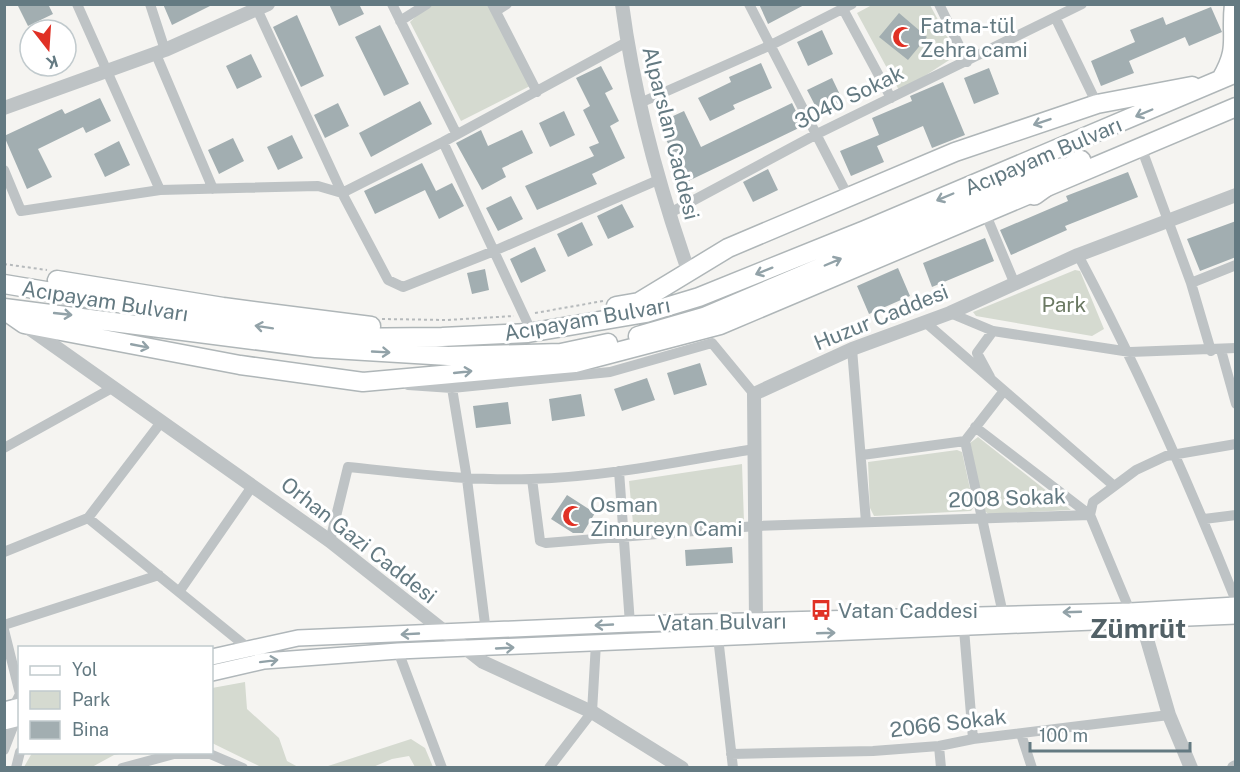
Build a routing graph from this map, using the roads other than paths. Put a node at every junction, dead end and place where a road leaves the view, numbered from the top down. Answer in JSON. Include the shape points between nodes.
{"nodes":[{"id":1,"x":77,"y":4,"type":"edge"},
{"id":2,"x":150,"y":4,"type":"edge"},
{"id":3,"x":392,"y":4,"type":"edge"},
{"id":4,"x":427,"y":4,"type":"edge"},
{"id":5,"x":507,"y":4,"type":"edge"},
{"id":6,"x":622,"y":4,"type":"edge"},
{"id":7,"x":749,"y":4,"type":"edge"},
{"id":8,"x":939,"y":4,"type":"edge"},
{"id":9,"x":1082,"y":4,"type":"edge"},
{"id":10,"x":1235,"y":5,"type":"edge"},
{"id":11,"x":262,"y":7,"type":"edge"},
{"id":12,"x":848,"y":7,"type":"edge"},
{"id":13,"x":494,"y":8,"type":"edge"},
{"id":14,"x":1056,"y":19,"type":"junction"},
{"id":15,"x":400,"y":21,"type":"junction"},
{"id":16,"x":627,"y":42,"type":"junction"},
{"id":17,"x":771,"y":45,"type":"junction"},
{"id":18,"x":160,"y":51,"type":"junction"},
{"id":19,"x":967,"y":62,"type":"junction"},
{"id":20,"x":106,"y":73,"type":"junction"},
{"id":21,"x":1223,"y":79,"type":"edge"},
{"id":22,"x":537,"y":92,"type":"junction"},
{"id":23,"x":1236,"y":97,"type":"edge"},
{"id":24,"x":891,"y":98,"type":"junction"},
{"id":25,"x":640,"y":103,"type":"junction"},
{"id":26,"x":1097,"y":104,"type":"junction"},
{"id":27,"x":1236,"y":107,"type":"edge"},
{"id":28,"x":4,"y":108,"type":"edge"},
{"id":29,"x":456,"y":134,"type":"junction"},
{"id":30,"x":817,"y":134,"type":"junction"},
{"id":31,"x":444,"y":142,"type":"junction"},
{"id":32,"x":1141,"y":147,"type":"junction"},
{"id":33,"x":1080,"y":161,"type":"junction"},
{"id":34,"x":4,"y":170,"type":"edge"},
{"id":35,"x":658,"y":180,"type":"junction"},
{"id":36,"x":213,"y":189,"type":"junction"},
{"id":37,"x":160,"y":190,"type":"junction"},
{"id":38,"x":342,"y":193,"type":"junction"},
{"id":39,"x":1034,"y":194,"type":"junction"},
{"id":40,"x":1236,"y":195,"type":"edge"},
{"id":41,"x":849,"y":198,"type":"junction"},
{"id":42,"x":668,"y":214,"type":"junction"},
{"id":43,"x":986,"y":215,"type":"junction"},
{"id":44,"x":1169,"y":220,"type":"junction"},
{"id":45,"x":494,"y":251,"type":"junction"},
{"id":46,"x":1078,"y":255,"type":"junction"},
{"id":47,"x":1236,"y":265,"type":"edge"},
{"id":48,"x":687,"y":270,"type":"junction"},
{"id":49,"x":4,"y":272,"type":"edge"},
{"id":50,"x":1014,"y":282,"type":"junction"},
{"id":51,"x":1191,"y":283,"type":"junction"},
{"id":52,"x":4,"y":284,"type":"edge"},
{"id":53,"x":4,"y":309,"type":"edge"},
{"id":54,"x":950,"y":313,"type":"junction"},
{"id":55,"x":525,"y":319,"type":"junction"},
{"id":56,"x":925,"y":322,"type":"junction"},
{"id":57,"x":24,"y":324,"type":"junction"},
{"id":58,"x":993,"y":331,"type":"junction"},
{"id":59,"x":1236,"y":348,"type":"edge"},
{"id":60,"x":852,"y":349,"type":"junction"},
{"id":61,"x":1216,"y":351,"type":"junction"},
{"id":62,"x":1130,"y":352,"type":"junction"},
{"id":63,"x":363,"y":382,"type":"junction"},
{"id":64,"x":992,"y":382,"type":"junction"},
{"id":65,"x":114,"y":387,"type":"junction"},
{"id":66,"x":452,"y":388,"type":"junction"},
{"id":67,"x":1003,"y":392,"type":"junction"},
{"id":68,"x":754,"y":394,"type":"junction"},
{"id":69,"x":1236,"y":404,"type":"edge"},
{"id":70,"x":162,"y":421,"type":"junction"},
{"id":71,"x":975,"y":428,"type":"junction"},
{"id":72,"x":965,"y":441,"type":"junction"},
{"id":73,"x":1236,"y":444,"type":"edge"},
{"id":74,"x":4,"y":448,"type":"edge"},
{"id":75,"x":754,"y":449,"type":"junction"},
{"id":76,"x":862,"y":455,"type":"junction"},
{"id":77,"x":1176,"y":456,"type":"junction"},
{"id":78,"x":619,"y":471,"type":"junction"},
{"id":79,"x":467,"y":479,"type":"junction"},
{"id":80,"x":532,"y":479,"type":"junction"},
{"id":81,"x":253,"y":485,"type":"junction"},
{"id":82,"x":1113,"y":485,"type":"junction"},
{"id":83,"x":1090,"y":515,"type":"junction"},
{"id":84,"x":1236,"y":515,"type":"edge"},
{"id":85,"x":88,"y":518,"type":"junction"},
{"id":86,"x":981,"y":519,"type":"junction"},
{"id":87,"x":1203,"y":519,"type":"junction"},
{"id":88,"x":866,"y":522,"type":"junction"},
{"id":89,"x":756,"y":526,"type":"junction"},
{"id":90,"x":624,"y":538,"type":"junction"},
{"id":91,"x":330,"y":541,"type":"junction"},
{"id":92,"x":4,"y":552,"type":"edge"},
{"id":93,"x":159,"y":575,"type":"junction"},
{"id":94,"x":179,"y":592,"type":"junction"},
{"id":95,"x":1236,"y":603,"type":"edge"},
{"id":96,"x":1130,"y":611,"type":"junction"},
{"id":97,"x":1003,"y":614,"type":"junction"},
{"id":98,"x":1236,"y":616,"type":"edge"},
{"id":99,"x":756,"y":622,"type":"junction"},
{"id":100,"x":1142,"y":622,"type":"junction"},
{"id":101,"x":630,"y":624,"type":"junction"},
{"id":102,"x":4,"y":625,"type":"edge"},
{"id":103,"x":964,"y":629,"type":"junction"},
{"id":104,"x":4,"y":630,"type":"edge"},
{"id":105,"x":442,"y":632,"type":"junction"},
{"id":106,"x":486,"y":632,"type":"junction"},
{"id":107,"x":718,"y":637,"type":"junction"},
{"id":108,"x":596,"y":643,"type":"junction"},
{"id":109,"x":248,"y":648,"type":"junction"},
{"id":110,"x":466,"y":650,"type":"junction"},
{"id":111,"x":398,"y":651,"type":"junction"},
{"id":112,"x":213,"y":657,"type":"edge"},
{"id":113,"x":213,"y":673,"type":"edge"},
{"id":114,"x":14,"y":711,"type":"edge"},
{"id":115,"x":592,"y":712,"type":"junction"},
{"id":116,"x":1168,"y":716,"type":"junction"},
{"id":117,"x":1021,"y":734,"type":"junction"},
{"id":118,"x":973,"y":739,"type":"junction"},
{"id":119,"x":939,"y":746,"type":"junction"},
{"id":120,"x":4,"y":750,"type":"edge"},
{"id":121,"x":731,"y":754,"type":"junction"},
{"id":122,"x":122,"y":768,"type":"edge"},
{"id":123,"x":243,"y":768,"type":"edge"},
{"id":124,"x":442,"y":768,"type":"edge"},
{"id":125,"x":549,"y":768,"type":"edge"},
{"id":126,"x":682,"y":768,"type":"edge"},
{"id":127,"x":733,"y":768,"type":"edge"},
{"id":128,"x":941,"y":768,"type":"edge"},
{"id":129,"x":1032,"y":768,"type":"edge"},
{"id":130,"x":1191,"y":768,"type":"edge"}],
"edges":[{"from":1,"to":20,"type":"street"},
{"from":2,"to":18,"type":"street"},
{"from":3,"to":15,"type":"street"},
{"from":4,"to":15,"type":"street"},
{"from":5,"to":13,"type":"street"},
{"from":6,"to":16,"type":"street","name":"Alparslan Caddesi"},
{"from":7,"to":17,"type":"street"},
{"from":8,"to":19,"type":"street"},
{"from":9,"to":14,"type":"street","name":"3040 Sokak"},
{"from":10,"to":21,"type":"main road","via":[[1235,49]]},
{"from":11,"to":18,"type":"street"},
{"from":11,"to":38,"type":"street"},
{"from":12,"to":17,"type":"street"},
{"from":12,"to":24,"type":"street"},
{"from":13,"to":22,"type":"street"},
{"from":14,"to":19,"type":"street","name":"3040 Sokak"},
{"from":14,"to":26,"type":"street"},
{"from":15,"to":29,"type":"street"},
{"from":16,"to":22,"type":"street"},
{"from":16,"to":25,"type":"street","name":"Alparslan Caddesi"},
{"from":17,"to":25,"type":"street"},
{"from":17,"to":30,"type":"street"},
{"from":18,"to":20,"type":"street"},
{"from":18,"to":36,"type":"street"},
{"from":19,"to":24,"type":"street","name":"3040 Sokak"},
{"from":20,"to":28,"type":"street"},
{"from":20,"to":37,"type":"street"},
{"from":21,"to":26,"type":"main road"},
{"from":21,"to":52,"type":"main road","name":"Acıpayam Bulvarı","one_way":true,"via":[[699,297],[646,313],[528,333],[327,338]]},
{"from":22,"to":29,"type":"street"},
{"from":23,"to":33,"type":"main road","name":"Acıpayam Bulvarı"},
{"from":24,"to":30,"type":"street","name":"3040 Sokak"},
{"from":25,"to":35,"type":"street","name":"Alparslan Caddesi"},
{"from":26,"to":41,"type":"main road","one_way":true,"via":[[955,152]]},
{"from":27,"to":32,"type":"main road"},
{"from":29,"to":31,"type":"street"},
{"from":30,"to":41,"type":"street"},
{"from":30,"to":42,"type":"street","name":"3040 Sokak"},
{"from":31,"to":38,"type":"street"},
{"from":31,"to":45,"type":"street"},
{"from":32,"to":39,"type":"main road"},
{"from":32,"to":44,"type":"street"},
{"from":33,"to":39,"type":"highway"},
{"from":53,"to":33,"type":"main road","name":"Acıpayam Bulvarı","one_way":true,"via":[[316,348],[448,356],[561,353],[634,338],[704,317]]},
{"from":34,"to":37,"type":"street","via":[[21,210]]},
{"from":35,"to":42,"type":"street","name":"Alparslan Caddesi"},
{"from":35,"to":45,"type":"street"},
{"from":36,"to":37,"type":"street"},
{"from":36,"to":38,"type":"street","via":[[318,186]]},
{"from":38,"to":45,"type":"street","via":[[388,280],[403,287]]},
{"from":39,"to":43,"type":"main road"},
{"from":40,"to":44,"type":"street","name":"Huzur Caddesi"},
{"from":41,"to":48,"type":"main road","via":[[728,248]]},
{"from":42,"to":48,"type":"street","name":"Alparslan Caddesi"},
{"from":43,"to":50,"type":"street"},
{"from":63,"to":43,"type":"main road","one_way":true,"via":[[575,363],[669,340],[720,325]]},
{"from":44,"to":46,"type":"street","name":"Huzur Caddesi"},
{"from":44,"to":51,"type":"street"},
{"from":45,"to":55,"type":"street"},
{"from":46,"to":50,"type":"street","name":"Huzur Caddesi"},
{"from":46,"to":62,"type":"street"},
{"from":47,"to":51,"type":"street"},
{"from":48,"to":55,"type":"main road","via":[[639,302]]},
{"from":49,"to":55,"type":"main road","via":[[355,326],[444,328]]},
{"from":50,"to":54,"type":"street","name":"Huzur Caddesi"},
{"from":51,"to":61,"type":"street"},
{"from":53,"to":57,"type":"main road"},
{"from":54,"to":56,"type":"street","name":"Huzur Caddesi"},
{"from":54,"to":58,"type":"street"},
{"from":56,"to":60,"type":"street","name":"Huzur Caddesi"},
{"from":56,"to":64,"type":"street"},
{"from":57,"to":63,"type":"main road","one_way":true,"via":[[240,365]]},
{"from":57,"to":65,"type":"street","name":"Orhan Gazi Caddesi"},
{"from":58,"to":62,"type":"street"},
{"from":58,"to":64,"type":"street","via":[[977,353]]},
{"from":59,"to":61,"type":"street"},
{"from":60,"to":68,"type":"street","name":"Huzur Caddesi"},
{"from":60,"to":76,"type":"street"},
{"from":61,"to":62,"type":"street"},
{"from":61,"to":69,"type":"street"},
{"from":62,"to":77,"type":"street"},
{"from":63,"to":66,"type":"street"},
{"from":64,"to":67,"type":"street"},
{"from":65,"to":70,"type":"street","name":"Orhan Gazi Caddesi"},
{"from":65,"to":74,"type":"street"},
{"from":66,"to":68,"type":"street","via":[[610,372],[712,344]]},
{"from":66,"to":79,"type":"street"},
{"from":67,"to":71,"type":"street"},
{"from":67,"to":82,"type":"street"},
{"from":68,"to":75,"type":"street"},
{"from":70,"to":81,"type":"street","name":"Orhan Gazi Caddesi"},
{"from":70,"to":85,"type":"street"},
{"from":71,"to":72,"type":"street"},
{"from":71,"to":83,"type":"street"},
{"from":72,"to":76,"type":"street"},
{"from":72,"to":86,"type":"street"},
{"from":73,"to":77,"type":"street","name":"2008 Sokak"},
{"from":75,"to":78,"type":"street"},
{"from":75,"to":89,"type":"street"},
{"from":76,"to":88,"type":"street"},
{"from":77,"to":82,"type":"street","name":"2008 Sokak","via":[[1166,456]]},
{"from":77,"to":87,"type":"street"},
{"from":78,"to":80,"type":"street"},
{"from":78,"to":90,"type":"street"},
{"from":79,"to":80,"type":"street"},
{"from":79,"to":91,"type":"street","via":[[348,467]]},
{"from":79,"to":106,"type":"street"},
{"from":80,"to":90,"type":"street","name":"2008 Sokak","via":[[540,541]]},
{"from":81,"to":91,"type":"street","name":"Orhan Gazi Caddesi"},
{"from":81,"to":94,"type":"street"},
{"from":82,"to":83,"type":"street","name":"2008 Sokak","via":[[1093,502]]},
{"from":83,"to":86,"type":"street","name":"2008 Sokak"},
{"from":83,"to":96,"type":"street"},
{"from":84,"to":87,"type":"street"},
{"from":85,"to":92,"type":"street"},
{"from":85,"to":93,"type":"street"},
{"from":86,"to":88,"type":"street","name":"2008 Sokak"},
{"from":86,"to":97,"type":"street"},
{"from":87,"to":95,"type":"street"},
{"from":88,"to":89,"type":"street","name":"2008 Sokak"},
{"from":89,"to":90,"type":"street","name":"2008 Sokak"},
{"from":89,"to":99,"type":"street"},
{"from":90,"to":101,"type":"street"},
{"from":91,"to":105,"type":"street","name":"Orhan Gazi Caddesi"},
{"from":93,"to":94,"type":"street"},
{"from":93,"to":102,"type":"street"},
{"from":94,"to":109,"type":"street"},
{"from":95,"to":96,"type":"main road","name":"Vatan Bulvarı"},
{"from":96,"to":97,"type":"main road","name":"Vatan Bulvarı","one_way":true},
{"from":97,"to":99,"type":"main road","name":"Vatan Bulvarı"},
{"from":98,"to":100,"type":"main road","name":"Vatan Bulvarı"},
{"from":99,"to":101,"type":"main road","name":"Vatan Bulvarı"},
{"from":100,"to":103,"type":"main road","name":"Vatan Bulvarı"},
{"from":100,"to":116,"type":"street"},
{"from":101,"to":106,"type":"main road","name":"Vatan Bulvarı","one_way":true},
{"from":107,"to":103,"type":"main road","name":"Vatan Bulvarı","one_way":true},
{"from":103,"to":118,"type":"street"},
{"from":104,"to":114,"type":"street"},
{"from":105,"to":106,"type":"main road","name":"Vatan Bulvarı"},
{"from":105,"to":109,"type":"main road","name":"Vatan Bulvarı","one_way":true,"via":[[298,638]]},
{"from":105,"to":110,"type":"street","name":"Orhan Gazi Caddesi"},
{"from":107,"to":108,"type":"main road","name":"Vatan Bulvarı"},
{"from":107,"to":121,"type":"street"},
{"from":110,"to":108,"type":"main road","name":"Vatan Bulvarı","one_way":true},
{"from":108,"to":115,"type":"street"},
{"from":109,"to":112,"type":"main road","name":"Vatan Bulvarı"},
{"from":110,"to":111,"type":"main road","name":"Vatan Bulvarı"},
{"from":110,"to":115,"type":"street","name":"Orhan Gazi Caddesi","via":[[483,662]]},
{"from":113,"to":111,"type":"main road","name":"Vatan Bulvarı","one_way":true,"via":[[264,661]]},
{"from":111,"to":124,"type":"street"},
{"from":114,"to":120,"type":"street"},
{"from":115,"to":125,"type":"street"},
{"from":115,"to":126,"type":"street","name":"Orhan Gazi Caddesi"},
{"from":116,"to":117,"type":"street","name":"2066 Sokak"},
{"from":116,"to":130,"type":"street"},
{"from":117,"to":118,"type":"street","name":"2066 Sokak"},
{"from":117,"to":129,"type":"street"},
{"from":118,"to":119,"type":"street","name":"2066 Sokak"},
{"from":119,"to":121,"type":"street","name":"2066 Sokak"},
{"from":119,"to":128,"type":"street"},
{"from":121,"to":127,"type":"street"},
{"from":122,"to":123,"type":"street","via":[[174,754],[210,754]]}]}
